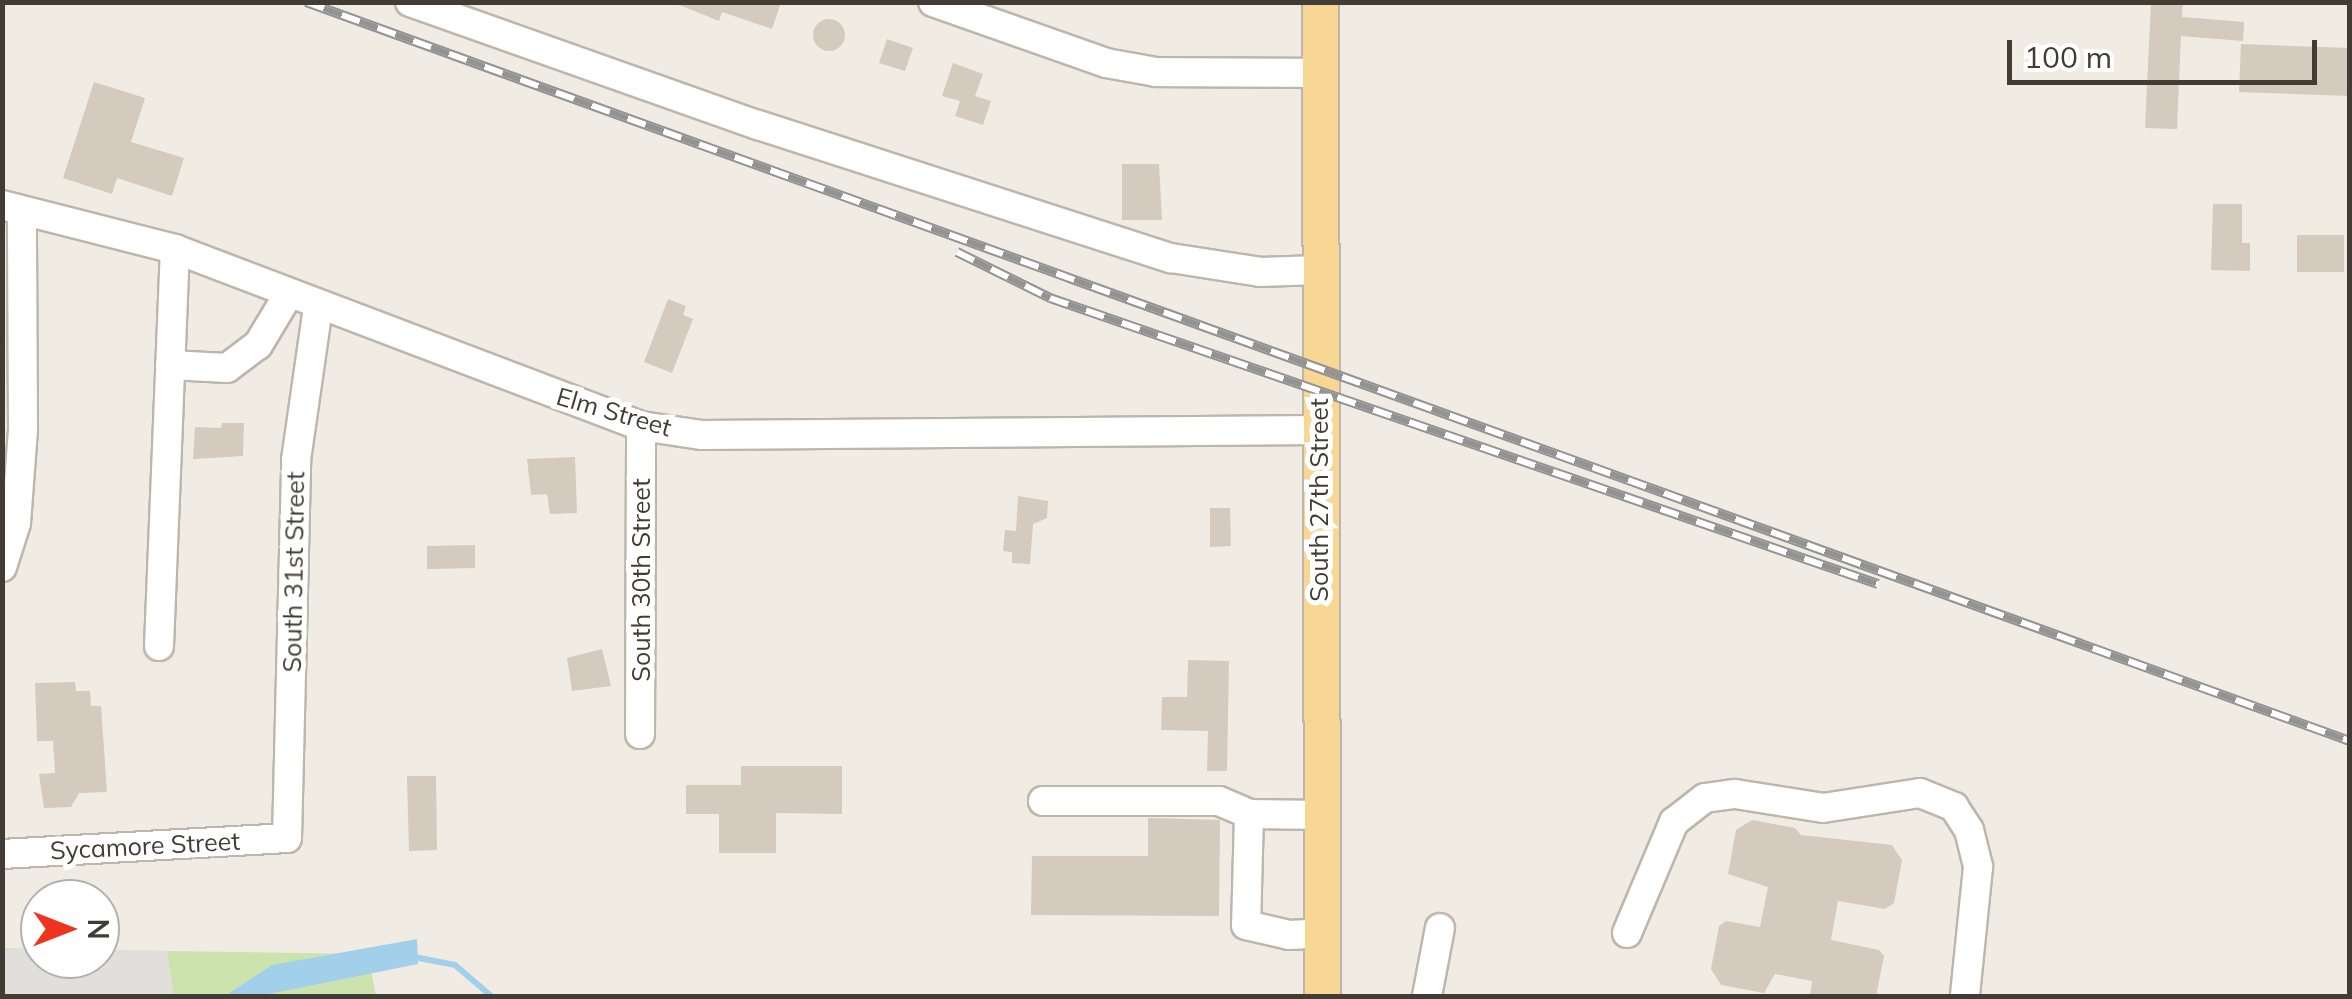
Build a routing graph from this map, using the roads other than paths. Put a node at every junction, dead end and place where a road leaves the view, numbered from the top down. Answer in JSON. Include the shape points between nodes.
{"nodes":[{"id":1,"x":410,"y":2,"type":"edge"},
{"id":2,"x":933,"y":2,"type":"edge"},
{"id":3,"x":1320,"y":2,"type":"edge"},
{"id":4,"x":1320,"y":73,"type":"junction"},
{"id":5,"x":12,"y":208,"type":"edge"},
{"id":6,"x":175,"y":250,"type":"junction"},
{"id":7,"x":1319,"y":270,"type":"junction"},
{"id":8,"x":288,"y":295,"type":"junction"},
{"id":9,"x":318,"y":307,"type":"junction"},
{"id":10,"x":170,"y":365,"type":"junction"},
{"id":11,"x":642,"y":426,"type":"junction"},
{"id":12,"x":1318,"y":430,"type":"junction"},
{"id":13,"x":2,"y":567,"type":"edge"},
{"id":14,"x":159,"y":646,"type":"dead end"},
{"id":15,"x":640,"y":734,"type":"dead end"},
{"id":16,"x":1043,"y":800,"type":"dead end"},
{"id":17,"x":1248,"y":814,"type":"junction"},
{"id":18,"x":1322,"y":814,"type":"junction"},
{"id":19,"x":288,"y":838,"type":"joint"},
{"id":20,"x":2,"y":854,"type":"edge"},
{"id":21,"x":1440,"y":928,"type":"dead end"},
{"id":22,"x":1324,"y":933,"type":"junction"},
{"id":23,"x":1626,"y":933,"type":"dead end"},
{"id":24,"x":1322,"y":996,"type":"edge"},
{"id":25,"x":1427,"y":996,"type":"edge"},
{"id":26,"x":1965,"y":996,"type":"edge"}],
"edges":[{"from":1,"to":7,"type":"street","via":[[758,125],[1171,258],[1260,272]]},
{"from":2,"to":4,"type":"street","via":[[1140,69]]},
{"from":3,"to":4,"type":"main road","name":"South 27th Street"},
{"from":4,"to":7,"type":"main road","name":"South 27th Street"},
{"from":5,"to":6,"type":"street","name":"Elm Street"},
{"from":5,"to":13,"type":"street","via":[[23,429],[16,523]]},
{"from":6,"to":8,"type":"street","name":"Elm Street"},
{"from":6,"to":10,"type":"street"},
{"from":7,"to":12,"type":"main road","name":"South 27th Street"},
{"from":8,"to":9,"type":"street","name":"Elm Street"},
{"from":8,"to":10,"type":"street","via":[[258,345],[227,368]]},
{"from":9,"to":11,"type":"street","name":"Elm Street"},
{"from":9,"to":19,"type":"street","name":"South 31st Street","via":[[296,460]]},
{"from":10,"to":14,"type":"street"},
{"from":11,"to":12,"type":"street","name":"Elm Street","via":[[702,435]]},
{"from":11,"to":15,"type":"street","name":"South 30th Street"},
{"from":12,"to":18,"type":"main road","name":"South 27th Street"},
{"from":16,"to":17,"type":"street","via":[[1220,801]]},
{"from":17,"to":18,"type":"street"},
{"from":17,"to":22,"type":"street","via":[[1246,925],[1289,935]]},
{"from":18,"to":22,"type":"main road","name":"South 27th Street"},
{"from":19,"to":20,"type":"street","name":"Sycamore Street"},
{"from":21,"to":25,"type":"street"},
{"from":22,"to":24,"type":"main road","name":"South 27th Street"},
{"from":23,"to":26,"type":"street","via":[[1674,822],[1705,798],[1735,794],[1824,808],[1920,793],[1954,807],[1969,830],[1978,867]]}]}
